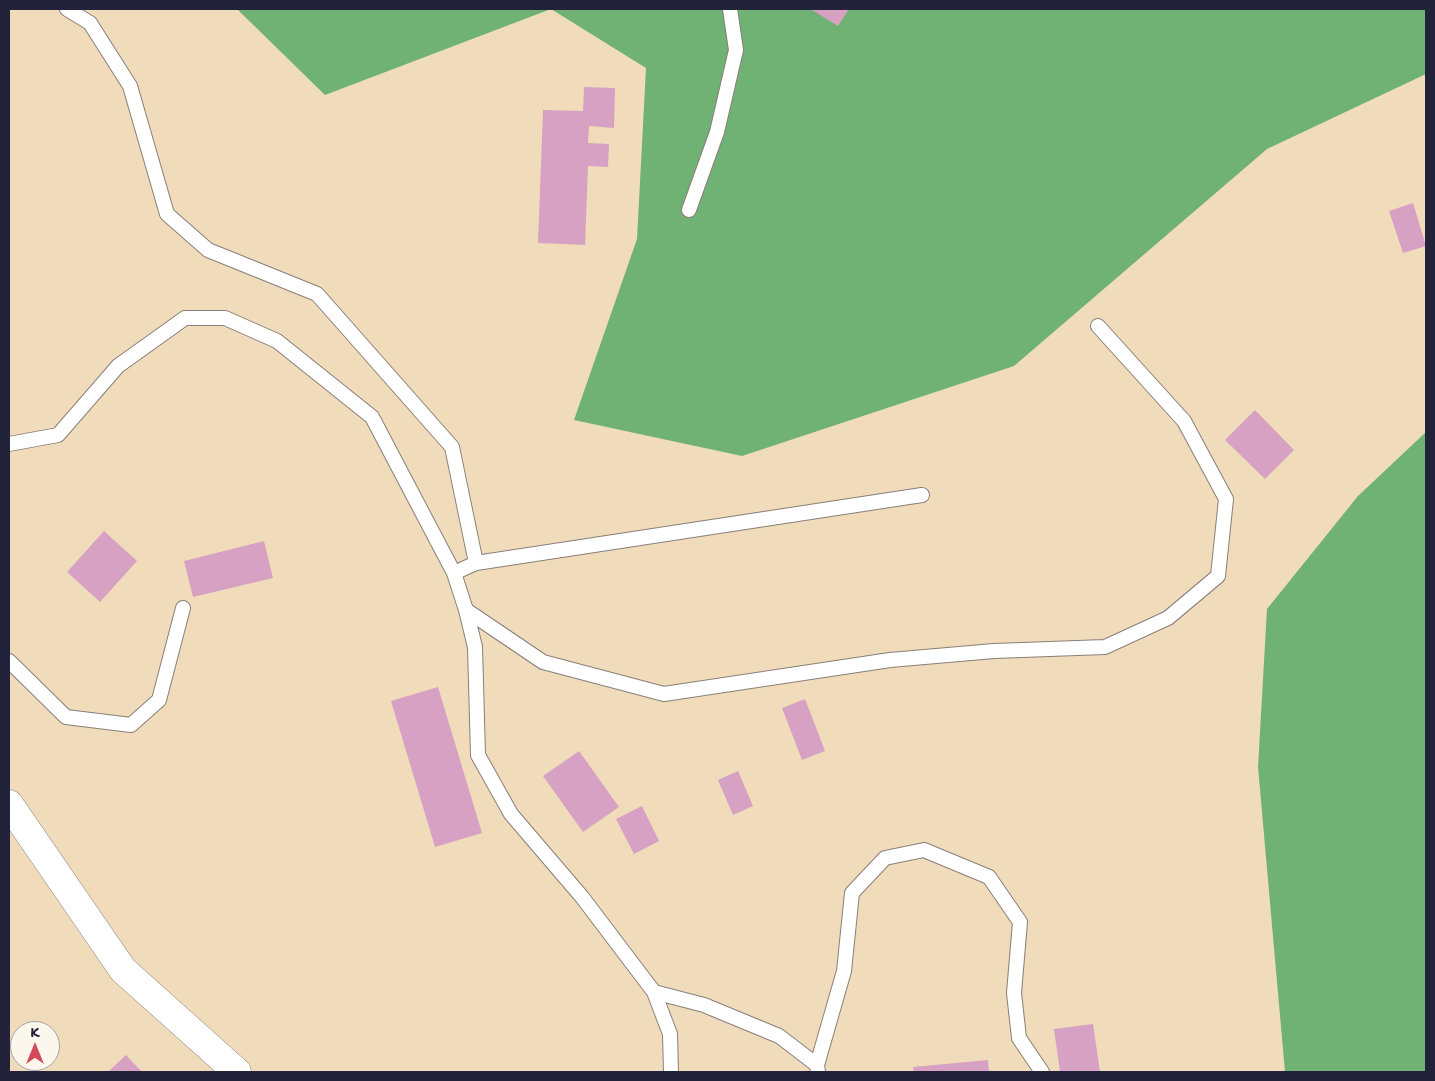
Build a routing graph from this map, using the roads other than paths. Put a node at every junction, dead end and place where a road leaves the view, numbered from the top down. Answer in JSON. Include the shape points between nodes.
{"nodes":[{"id":1,"x":67,"y":9,"type":"edge"},
{"id":2,"x":730,"y":9,"type":"edge"},
{"id":3,"x":689,"y":210,"type":"dead end"},
{"id":4,"x":1098,"y":326,"type":"dead end"},
{"id":5,"x":9,"y":444,"type":"edge"},
{"id":6,"x":922,"y":495,"type":"dead end"},
{"id":7,"x":476,"y":563,"type":"junction"},
{"id":8,"x":454,"y":573,"type":"junction"},
{"id":9,"x":183,"y":608,"type":"dead end"},
{"id":10,"x":466,"y":610,"type":"junction"},
{"id":11,"x":9,"y":661,"type":"edge"},
{"id":12,"x":9,"y":804,"type":"edge"},
{"id":13,"x":654,"y":992,"type":"junction"},
{"id":14,"x":818,"y":1069,"type":"edge"},
{"id":15,"x":237,"y":1072,"type":"edge"},
{"id":16,"x":671,"y":1072,"type":"edge"},
{"id":17,"x":1042,"y":1072,"type":"edge"}],
"edges":[{"from":1,"to":7,"type":"lane","via":[[90,23],[130,86],[167,214],[208,250],[317,294],[452,447]]},
{"from":2,"to":3,"type":"lane","via":[[736,50],[717,132]]},
{"from":4,"to":10,"type":"lane","via":[[1184,421],[1226,499],[1218,576],[1168,618],[1104,647],[994,651],[890,660],[664,694],[543,662]]},
{"from":5,"to":8,"type":"lane","via":[[58,435],[118,366],[185,318],[226,318],[277,341],[372,417]]},
{"from":6,"to":7,"type":"lane"},
{"from":7,"to":8,"type":"lane"},
{"from":8,"to":10,"type":"lane"},
{"from":9,"to":11,"type":"lane","via":[[159,700],[131,726],[66,717]]},
{"from":10,"to":13,"type":"lane","via":[[475,647],[478,755],[511,814],[582,897]]},
{"from":12,"to":15,"type":"street","via":[[123,970]]},
{"from":13,"to":14,"type":"lane","via":[[704,1005],[779,1036]]},
{"from":13,"to":16,"type":"lane","via":[[670,1034]]},
{"from":14,"to":17,"type":"lane","via":[[844,971],[852,893],[885,858],[924,850],[989,877],[1020,922],[1014,993],[1019,1038]]}]}
